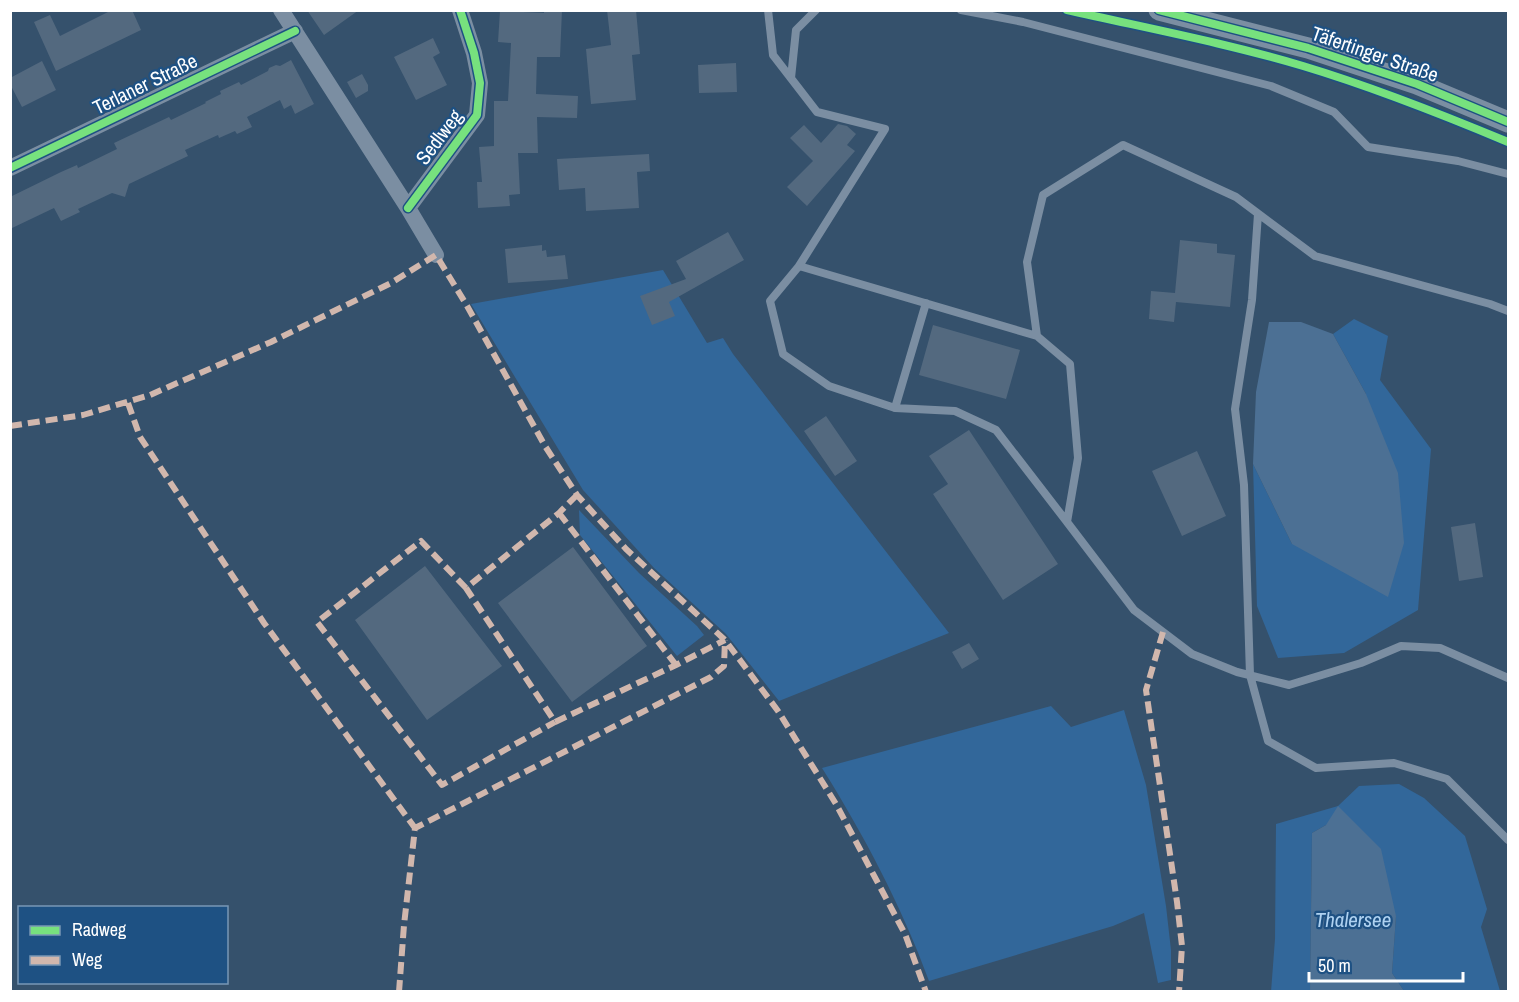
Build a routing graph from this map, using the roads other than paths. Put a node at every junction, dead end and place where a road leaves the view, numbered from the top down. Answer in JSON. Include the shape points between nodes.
{"nodes":[{"id":1,"x":281,"y":10,"type":"edge"},
{"id":2,"x":460,"y":10,"type":"edge"},
{"id":3,"x":768,"y":10,"type":"edge"},
{"id":4,"x":816,"y":10,"type":"edge"},
{"id":5,"x":961,"y":10,"type":"edge"},
{"id":6,"x":1159,"y":10,"type":"edge"},
{"id":7,"x":295,"y":31,"type":"junction"},
{"id":8,"x":791,"y":78,"type":"junction"},
{"id":9,"x":1509,"y":122,"type":"edge"},
{"id":10,"x":10,"y":168,"type":"edge"},
{"id":11,"x":1509,"y":174,"type":"edge"},
{"id":12,"x":408,"y":208,"type":"junction"},
{"id":13,"x":1258,"y":214,"type":"junction"},
{"id":14,"x":436,"y":255,"type":"dead end"},
{"id":15,"x":799,"y":266,"type":"junction"},
{"id":16,"x":926,"y":303,"type":"junction"},
{"id":17,"x":1509,"y":311,"type":"edge"},
{"id":18,"x":1037,"y":336,"type":"junction"},
{"id":19,"x":895,"y":408,"type":"junction"},
{"id":20,"x":1067,"y":522,"type":"junction"},
{"id":21,"x":1250,"y":675,"type":"junction"},
{"id":22,"x":1509,"y":678,"type":"edge"},
{"id":23,"x":1509,"y":840,"type":"edge"}],
"edges":[{"from":1,"to":7,"type":"street"},
{"from":2,"to":12,"type":"street","name":"Sedlweg","via":[[480,82],[477,115]]},
{"from":3,"to":8,"type":"lane","via":[[772,55]]},
{"from":4,"to":8,"type":"lane","via":[[796,30]]},
{"from":5,"to":11,"type":"lane","via":[[1023,22],[1271,86],[1334,112],[1368,147],[1458,161]]},
{"from":6,"to":9,"type":"street","name":"Täfertinger Straße","via":[[1319,52],[1417,84]]},
{"from":7,"to":10,"type":"street","name":"Terlaner Straße"},
{"from":7,"to":12,"type":"street"},
{"from":8,"to":15,"type":"lane","via":[[817,112],[885,129]]},
{"from":12,"to":14,"type":"street"},
{"from":13,"to":17,"type":"lane","via":[[1315,256]]},
{"from":13,"to":18,"type":"lane","via":[[1236,197],[1124,145],[1043,195],[1027,262]]},
{"from":13,"to":21,"type":"lane","via":[[1252,300],[1235,409],[1244,485]]},
{"from":15,"to":16,"type":"lane"},
{"from":15,"to":19,"type":"lane","via":[[770,301],[783,354],[829,386]]},
{"from":16,"to":18,"type":"lane"},
{"from":16,"to":19,"type":"lane"},
{"from":18,"to":20,"type":"lane","via":[[1070,364],[1078,458]]},
{"from":19,"to":20,"type":"lane","via":[[955,411],[996,430]]},
{"from":20,"to":21,"type":"lane","via":[[1134,610],[1192,654]]},
{"from":21,"to":22,"type":"lane","via":[[1289,685],[1401,646],[1440,648]]},
{"from":21,"to":23,"type":"lane","via":[[1268,741],[1316,768],[1394,763],[1448,779]]}]}
